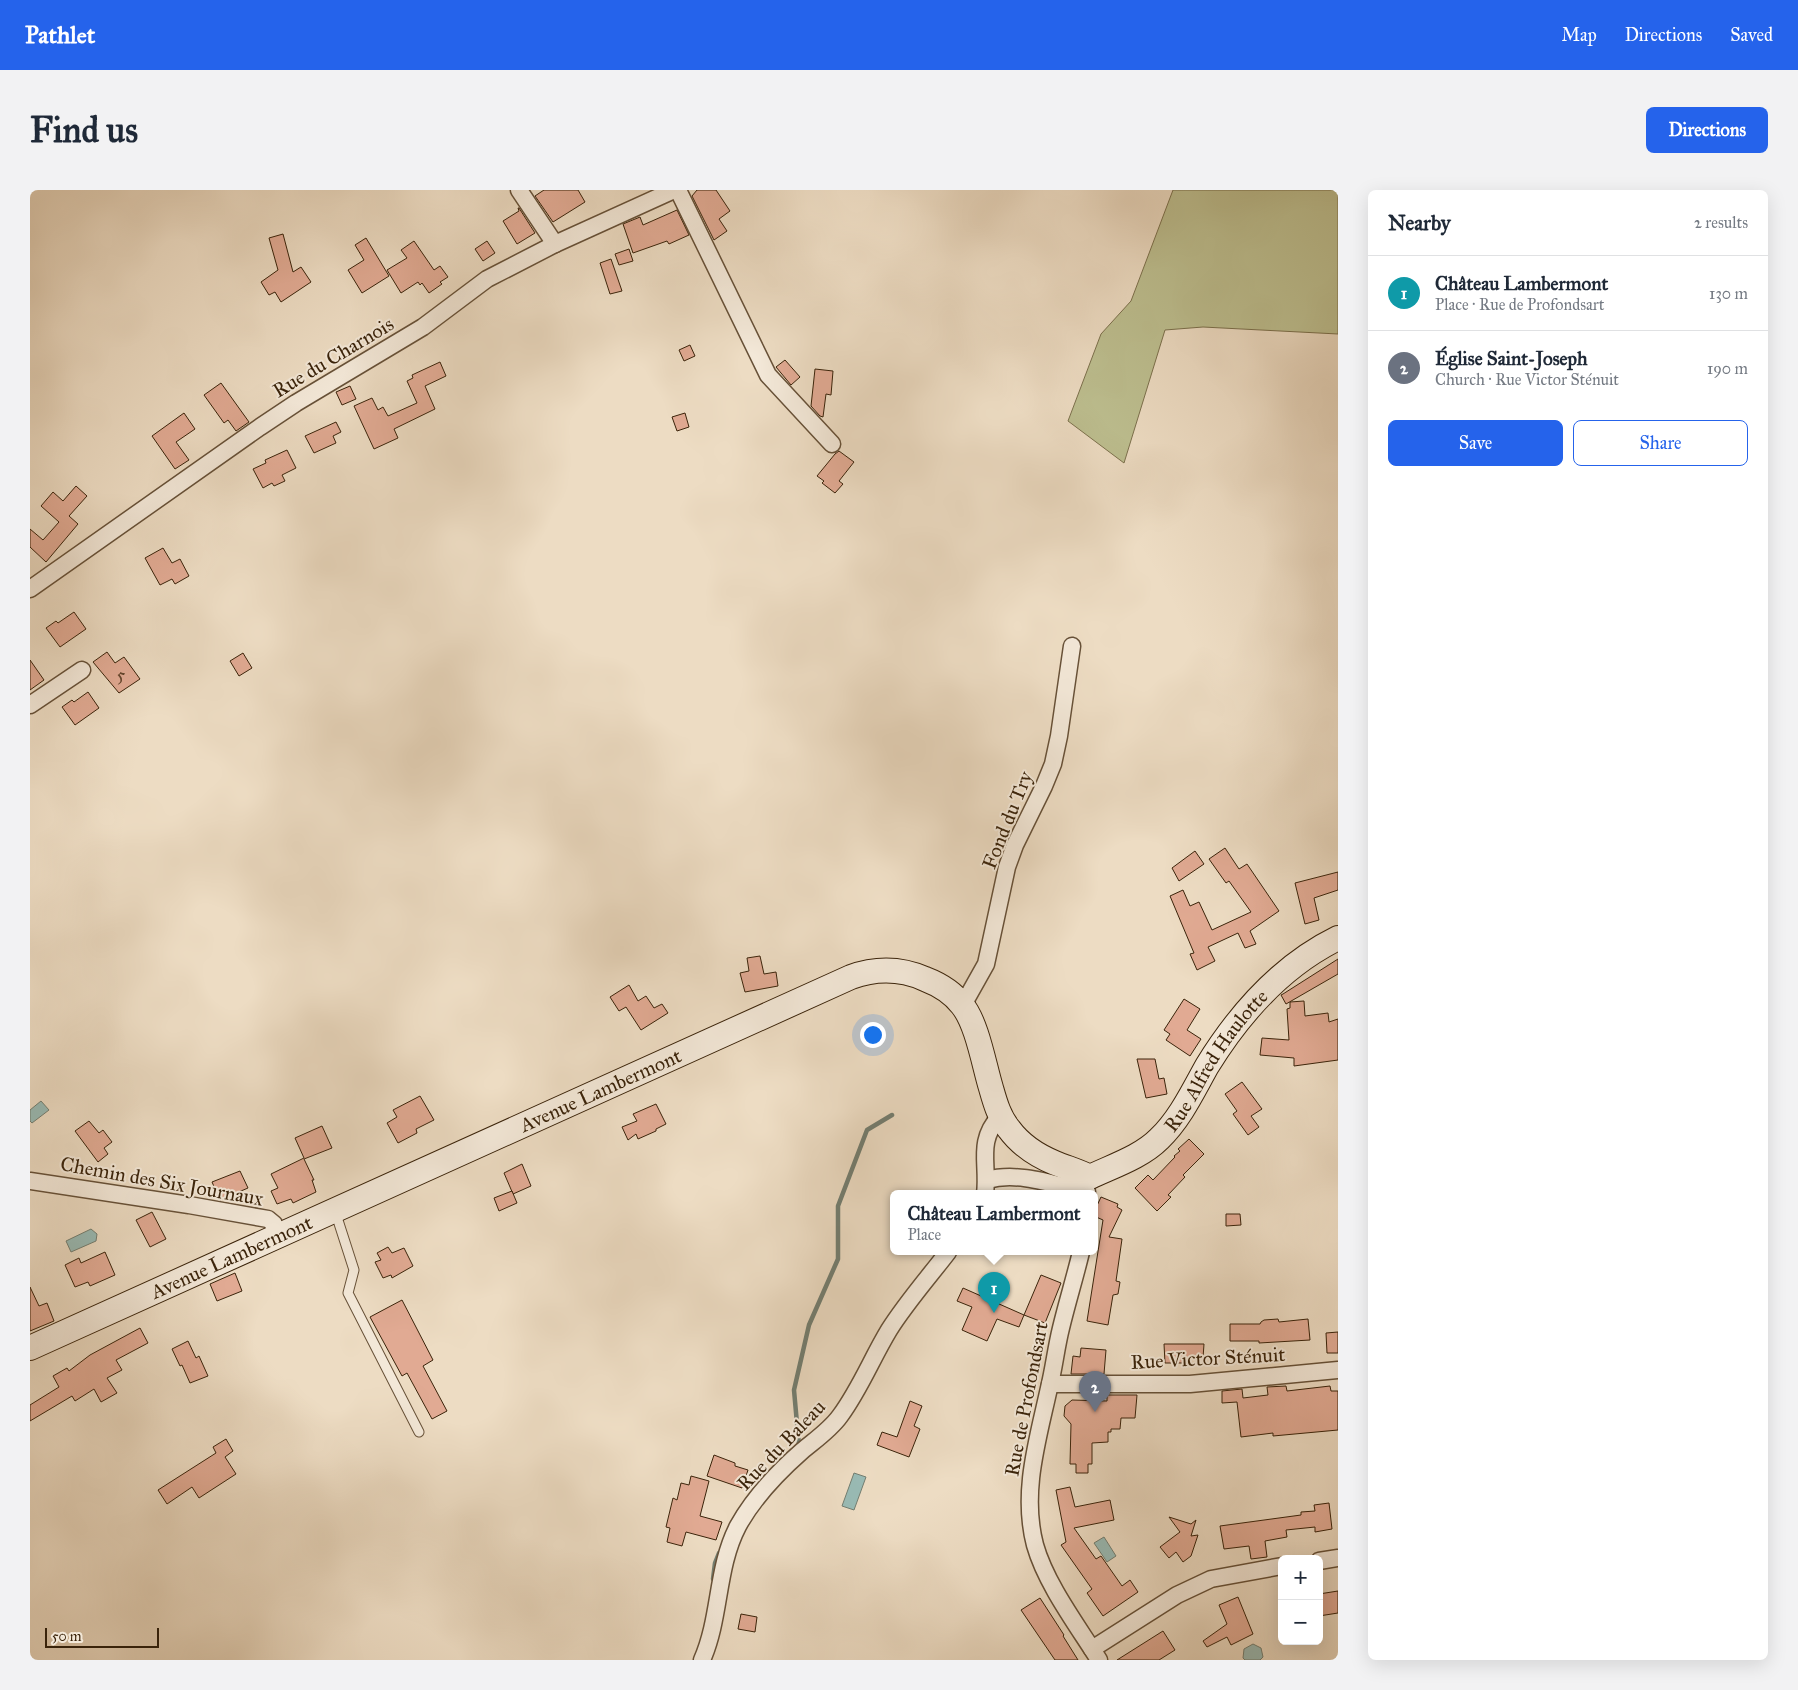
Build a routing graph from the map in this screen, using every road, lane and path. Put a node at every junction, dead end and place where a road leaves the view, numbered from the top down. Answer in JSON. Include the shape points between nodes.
{"nodes":[{"id":1,"x":519,"y":190,"type":"edge"},
{"id":2,"x":676,"y":190,"type":"edge"},
{"id":3,"x":555,"y":244,"type":"junction"},
{"id":4,"x":832,"y":444,"type":"dead end"},
{"id":5,"x":30,"y":589,"type":"edge"},
{"id":6,"x":1072,"y":646,"type":"dead end"},
{"id":7,"x":82,"y":670,"type":"dead end"},
{"id":8,"x":30,"y":706,"type":"edge"},
{"id":9,"x":1338,"y":938,"type":"edge"},
{"id":10,"x":963,"y":1006,"type":"junction"},
{"id":11,"x":1000,"y":1116,"type":"junction"},
{"id":12,"x":30,"y":1181,"type":"edge"},
{"id":13,"x":986,"y":1187,"type":"edge"},
{"id":14,"x":1088,"y":1188,"type":"edge"},
{"id":15,"x":335,"y":1210,"type":"junction"},
{"id":16,"x":279,"y":1235,"type":"junction"},
{"id":17,"x":946,"y":1255,"type":"edge"},
{"id":18,"x":1080,"y":1255,"type":"edge"},
{"id":19,"x":30,"y":1348,"type":"edge"},
{"id":20,"x":1338,"y":1370,"type":"edge"},
{"id":21,"x":1050,"y":1384,"type":"junction"},
{"id":22,"x":420,"y":1432,"type":"dead end"},
{"id":23,"x":1338,"y":1558,"type":"edge"},
{"id":24,"x":1323,"y":1560,"type":"edge"},
{"id":25,"x":1278,"y":1567,"type":"edge"},
{"id":26,"x":1096,"y":1654,"type":"edge"},
{"id":27,"x":702,"y":1660,"type":"edge"}],
"edges":[{"from":1,"to":3,"type":"street"},
{"from":2,"to":3,"type":"street","name":"Rue du Charnois"},
{"from":2,"to":4,"type":"street","via":[[768,375]]},
{"from":3,"to":5,"type":"street","name":"Rue du Charnois","via":[[487,279],[423,327],[267,422]]},
{"from":6,"to":10,"type":"street","name":"Fond du Try","via":[[1053,764],[1012,852],[986,964]]},
{"from":7,"to":8,"type":"street"},
{"from":9,"to":14,"type":"street","name":"Rue Alfred Haulotte","via":[[1290,969],[1250,1009],[1224,1040],[1160,1138]]},
{"from":10,"to":11,"type":"street","name":"Avenue Lambermont","via":[[978,1042]]},
{"from":10,"to":15,"type":"street","name":"Avenue Lambermont","via":[[941,987],[916,975],[889,970],[862,973]]},
{"from":11,"to":13,"type":"street","via":[[992,1125],[985,1147]]},
{"from":11,"to":14,"type":"street","name":"Avenue Lambermont","via":[[1009,1130],[1040,1156],[1078,1170]]},
{"from":12,"to":16,"type":"street","name":"Chemin des Six Journaux","via":[[268,1220]]},
{"from":13,"to":14,"type":"street","via":[[1001,1176],[1015,1176]]},
{"from":15,"to":16,"type":"street","name":"Avenue Lambermont"},
{"from":15,"to":22,"type":"lane","via":[[354,1270],[348,1293]]},
{"from":16,"to":19,"type":"street","name":"Avenue Lambermont"},
{"from":17,"to":27,"type":"street","name":"Rue du Baleau","via":[[890,1329],[859,1387],[833,1425],[779,1472],[744,1515],[726,1554],[709,1641]]},
{"from":18,"to":21,"type":"street","name":"Rue de Profondsart"},
{"from":20,"to":21,"type":"street","name":"Rue Victor Sténuit","via":[[1190,1384]]},
{"from":21,"to":26,"type":"street","name":"Rue de Profondsart","via":[[1031,1472],[1032,1530],[1047,1573]]},
{"from":23,"to":24,"type":"street"},
{"from":25,"to":26,"type":"street","via":[[1211,1579],[1177,1596]]}]}
